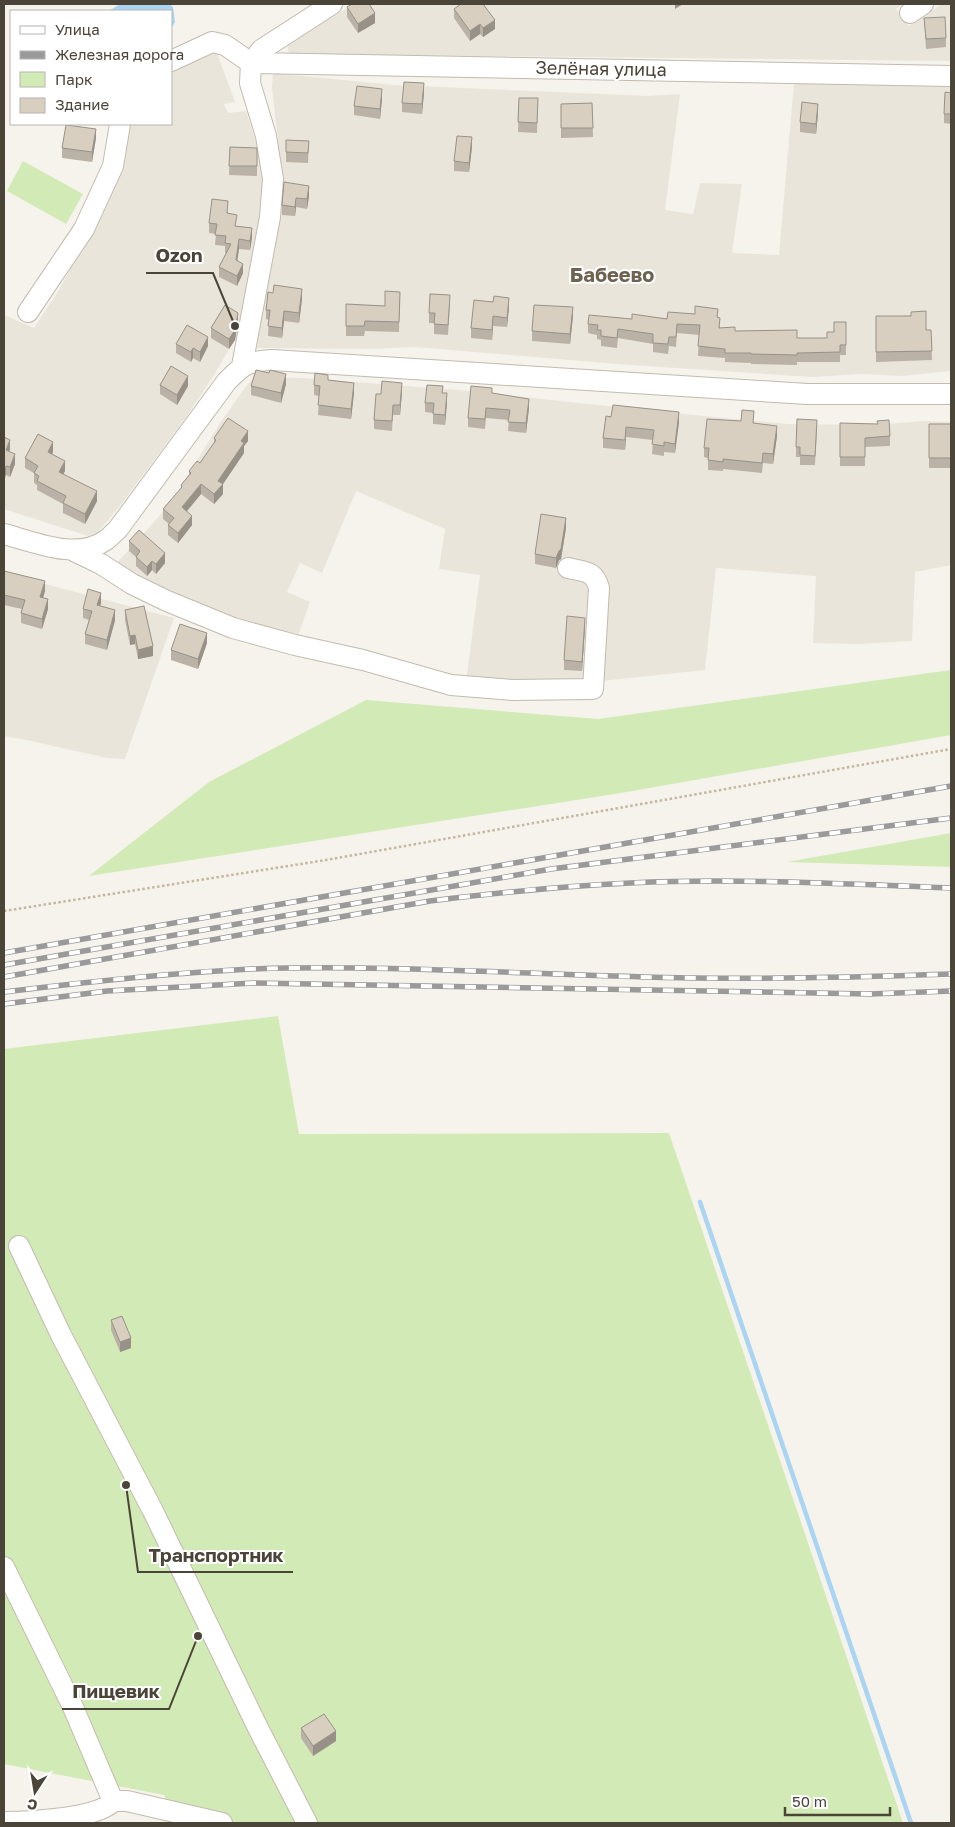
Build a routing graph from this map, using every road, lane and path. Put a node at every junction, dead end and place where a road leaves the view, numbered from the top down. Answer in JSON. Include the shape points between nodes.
{"nodes":[{"id":1,"x":332,"y":4,"type":"edge"},
{"id":2,"x":172,"y":61,"type":"edge"},
{"id":3,"x":250,"y":63,"type":"junction"},
{"id":4,"x":951,"y":76,"type":"edge"},
{"id":5,"x":120,"y":125,"type":"edge"},
{"id":6,"x":28,"y":312,"type":"dead end"},
{"id":7,"x":242,"y":366,"type":"junction"},
{"id":8,"x":951,"y":394,"type":"edge"},
{"id":9,"x":4,"y":534,"type":"edge"},
{"id":10,"x":72,"y":550,"type":"junction"},
{"id":11,"x":568,"y":568,"type":"dead end"},
{"id":12,"x":951,"y":749,"type":"edge"},
{"id":13,"x":4,"y":911,"type":"edge"},
{"id":14,"x":19,"y":1246,"type":"dead end"},
{"id":15,"x":4,"y":1567,"type":"edge"},
{"id":16,"x":113,"y":1801,"type":"junction"},
{"id":17,"x":4,"y":1822,"type":"edge"},
{"id":18,"x":222,"y":1823,"type":"edge"},
{"id":19,"x":307,"y":1823,"type":"edge"}],
"edges":[{"from":1,"to":3,"type":"street","via":[[261,50]]},
{"from":2,"to":3,"type":"street","via":[[212,42],[225,45]]},
{"from":3,"to":4,"type":"street","name":"Зелёная улица"},
{"from":3,"to":7,"type":"street","via":[[250,82],[266,136],[273,179],[270,216]]},
{"from":5,"to":6,"type":"street","via":[[113,166],[84,229]]},
{"from":7,"to":8,"type":"street","via":[[272,360],[807,394]]},
{"from":7,"to":10,"type":"street","via":[[227,381],[118,529],[106,541]]},
{"from":9,"to":10,"type":"street"},
{"from":10,"to":11,"type":"street","via":[[167,601],[233,628],[451,684],[512,690],[593,689],[599,588],[596,577],[590,572]]},
{"from":12,"to":13,"type":"path","via":[[335,859]]},
{"from":14,"to":19,"type":"street","via":[[61,1336],[153,1511]]},
{"from":15,"to":16,"type":"street","via":[[73,1707]]},
{"from":16,"to":17,"type":"street","via":[[109,1807],[88,1814]]},
{"from":16,"to":18,"type":"street","via":[[127,1801]]}]}
